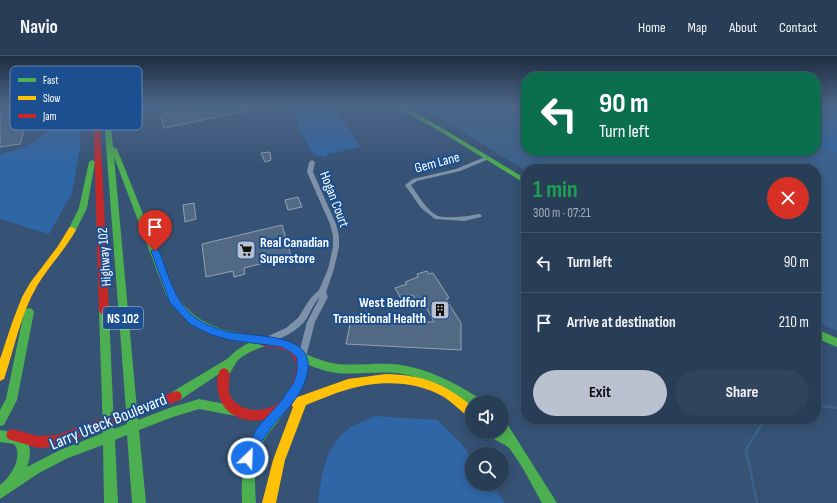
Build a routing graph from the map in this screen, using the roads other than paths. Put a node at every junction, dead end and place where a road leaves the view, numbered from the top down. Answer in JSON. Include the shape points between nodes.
{"nodes":[{"id":1,"x":435,"y":126,"type":"edge"},
{"id":2,"x":97,"y":130,"type":"edge"},
{"id":3,"x":109,"y":130,"type":"edge"},
{"id":4,"x":109,"y":134,"type":"junction"},
{"id":5,"x":97,"y":136,"type":"junction"},
{"id":6,"x":487,"y":158,"type":"junction"},
{"id":7,"x":312,"y":162,"type":"dead end"},
{"id":8,"x":521,"y":179,"type":"edge"},
{"id":9,"x":479,"y":216,"type":"dead end"},
{"id":10,"x":46,"y":272,"type":"junction"},
{"id":11,"x":322,"y":292,"type":"junction"},
{"id":12,"x":821,"y":335,"type":"edge"},
{"id":13,"x":264,"y":342,"type":"junction"},
{"id":14,"x":837,"y":343,"type":"edge"},
{"id":15,"x":302,"y":357,"type":"junction"},
{"id":16,"x":233,"y":359,"type":"junction"},
{"id":17,"x":0,"y":376,"type":"edge"},
{"id":18,"x":465,"y":395,"type":"edge"},
{"id":19,"x":300,"y":402,"type":"junction"},
{"id":20,"x":280,"y":408,"type":"junction"},
{"id":21,"x":465,"y":408,"type":"edge"},
{"id":22,"x":236,"y":411,"type":"junction"},
{"id":23,"x":0,"y":421,"type":"edge"},
{"id":24,"x":12,"y":435,"type":"junction"},
{"id":25,"x":0,"y":436,"type":"edge"},
{"id":26,"x":509,"y":436,"type":"edge"},
{"id":27,"x":503,"y":439,"type":"edge"},
{"id":28,"x":512,"y":443,"type":"junction"},
{"id":29,"x":0,"y":493,"type":"edge"},
{"id":30,"x":111,"y":503,"type":"edge"},
{"id":31,"x":139,"y":503,"type":"edge"},
{"id":32,"x":249,"y":503,"type":"edge"},
{"id":33,"x":269,"y":503,"type":"edge"},
{"id":34,"x":550,"y":503,"type":"edge"}],
"edges":[{"from":1,"to":6,"type":"main road"},
{"from":2,"to":5,"type":"main road","name":"Highway 102","number":"NS 102"},
{"from":3,"to":4,"type":"main road","name":"Highway 102","number":"NS 102"},
{"from":4,"to":13,"type":"main road","via":[[171,295],[180,310],[195,323],[216,332]]},
{"from":4,"to":31,"type":"main road","name":"Highway 102","number":"NS 102"},
{"from":5,"to":10,"type":"main road","via":[[83,208]]},
{"from":5,"to":30,"type":"main road","name":"Highway 102","number":"NS 102"},
{"from":6,"to":8,"type":"main road"},
{"from":6,"to":9,"type":"street","name":"Gem Lane","via":[[458,170],[415,180],[408,185],[423,207],[437,218],[464,219]]},
{"from":7,"to":11,"type":"street","name":"Hogan Court","via":[[310,172],[336,236],[331,269]]},
{"from":10,"to":17,"type":"main road","via":[[40,275],[24,304]]},
{"from":10,"to":23,"type":"main road","via":[[25,325],[11,400]]},
{"from":11,"to":13,"type":"street","name":"Hogan Court","via":[[314,296],[305,313],[292,328]]},
{"from":11,"to":15,"type":"street","name":"Hogan Court","via":[[324,297],[311,322]]},
{"from":12,"to":14,"type":"main road"},
{"from":13,"to":15,"type":"main road","via":[[288,345]]},
{"from":13,"to":16,"type":"main road","via":[[251,346]]},
{"from":15,"to":18,"type":"main road","via":[[323,368],[334,370],[378,367],[412,370],[446,382]]},
{"from":15,"to":20,"type":"main road","via":[[299,384]]},
{"from":16,"to":22,"type":"main road","via":[[225,371],[222,389],[226,401]]},
{"from":16,"to":24,"type":"main road","name":"Larry Uteck Boulevard","via":[[199,383],[170,399],[64,439],[38,443]]},
{"from":19,"to":20,"type":"main road"},
{"from":19,"to":21,"type":"main road","via":[[362,380],[379,378],[403,379],[425,385],[447,394]]},
{"from":19,"to":33,"type":"main road","via":[[279,460]]},
{"from":20,"to":22,"type":"main road","via":[[253,415]]},
{"from":20,"to":32,"type":"main road","via":[[259,435],[248,458]]},
{"from":22,"to":29,"type":"main road","name":"Larry Uteck Boulevard","via":[[199,404],[172,412],[64,454],[35,469]]},
{"from":24,"to":25,"type":"main road"},
{"from":24,"to":29,"type":"main road","via":[[22,442],[25,457],[15,477]]},
{"from":26,"to":28,"type":"main road"},
{"from":27,"to":28,"type":"main road"},
{"from":28,"to":34,"type":"main road"}]}
